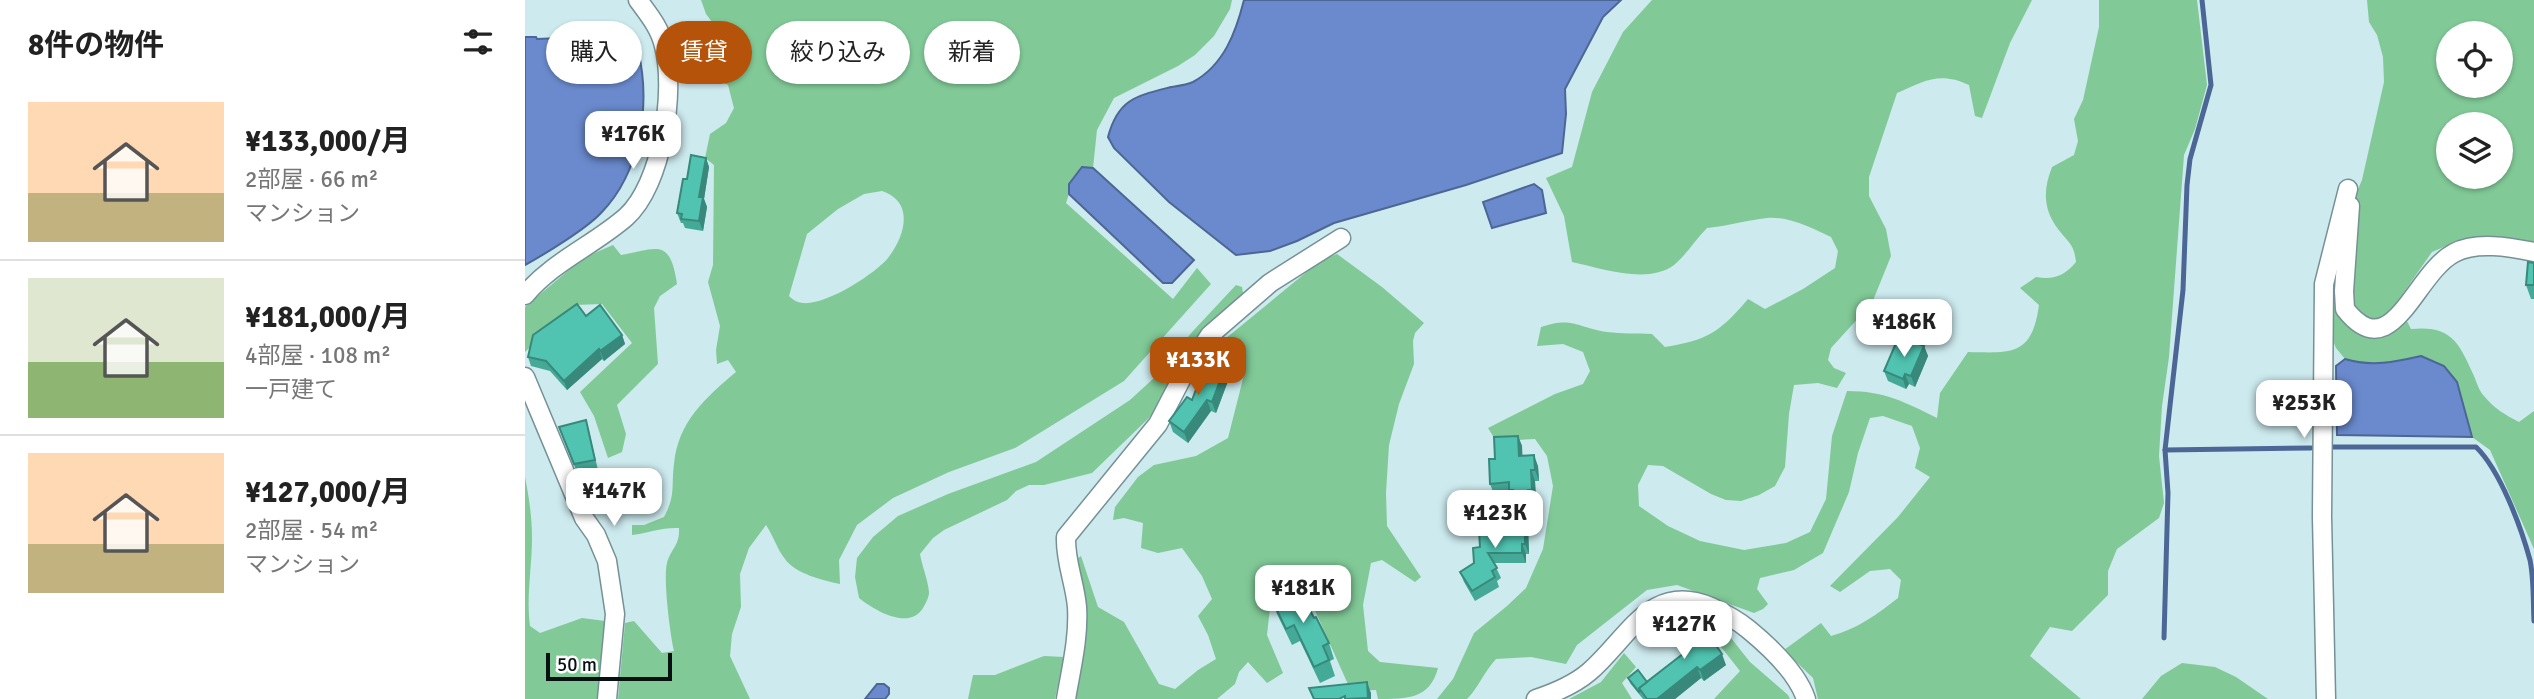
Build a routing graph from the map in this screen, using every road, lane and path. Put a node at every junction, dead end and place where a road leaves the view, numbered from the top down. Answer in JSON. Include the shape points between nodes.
{"nodes":[{"id":1,"x":638,"y":0,"type":"edge"},
{"id":2,"x":1341,"y":238,"type":"dead end"},
{"id":3,"x":2534,"y":252,"type":"edge"},
{"id":4,"x":525,"y":295,"type":"edge"},
{"id":5,"x":525,"y":377,"type":"edge"},
{"id":6,"x":607,"y":699,"type":"edge"},
{"id":7,"x":1066,"y":699,"type":"edge"},
{"id":8,"x":1536,"y":699,"type":"edge"},
{"id":9,"x":1806,"y":699,"type":"edge"},
{"id":10,"x":2326,"y":699,"type":"edge"}],
"edges":[{"from":1,"to":4,"type":"street","via":[[657,25],[668,66],[665,125],[652,174],[642,199],[628,216],[549,271]]},
{"from":2,"to":7,"type":"street","via":[[1270,283],[1210,335],[1158,424],[1066,537],[1077,606]]},
{"from":3,"to":10,"type":"street","via":[[2484,246],[2456,251],[2425,278],[2389,325],[2375,330],[2363,327],[2345,309],[2351,212],[2348,189],[2324,284]]},
{"from":5,"to":6,"type":"street","via":[[584,518],[607,561],[615,614]]},
{"from":8,"to":9,"type":"street","via":[[1588,673],[1643,615],[1662,603],[1683,599],[1698,601],[1758,637],[1793,675]]}]}
